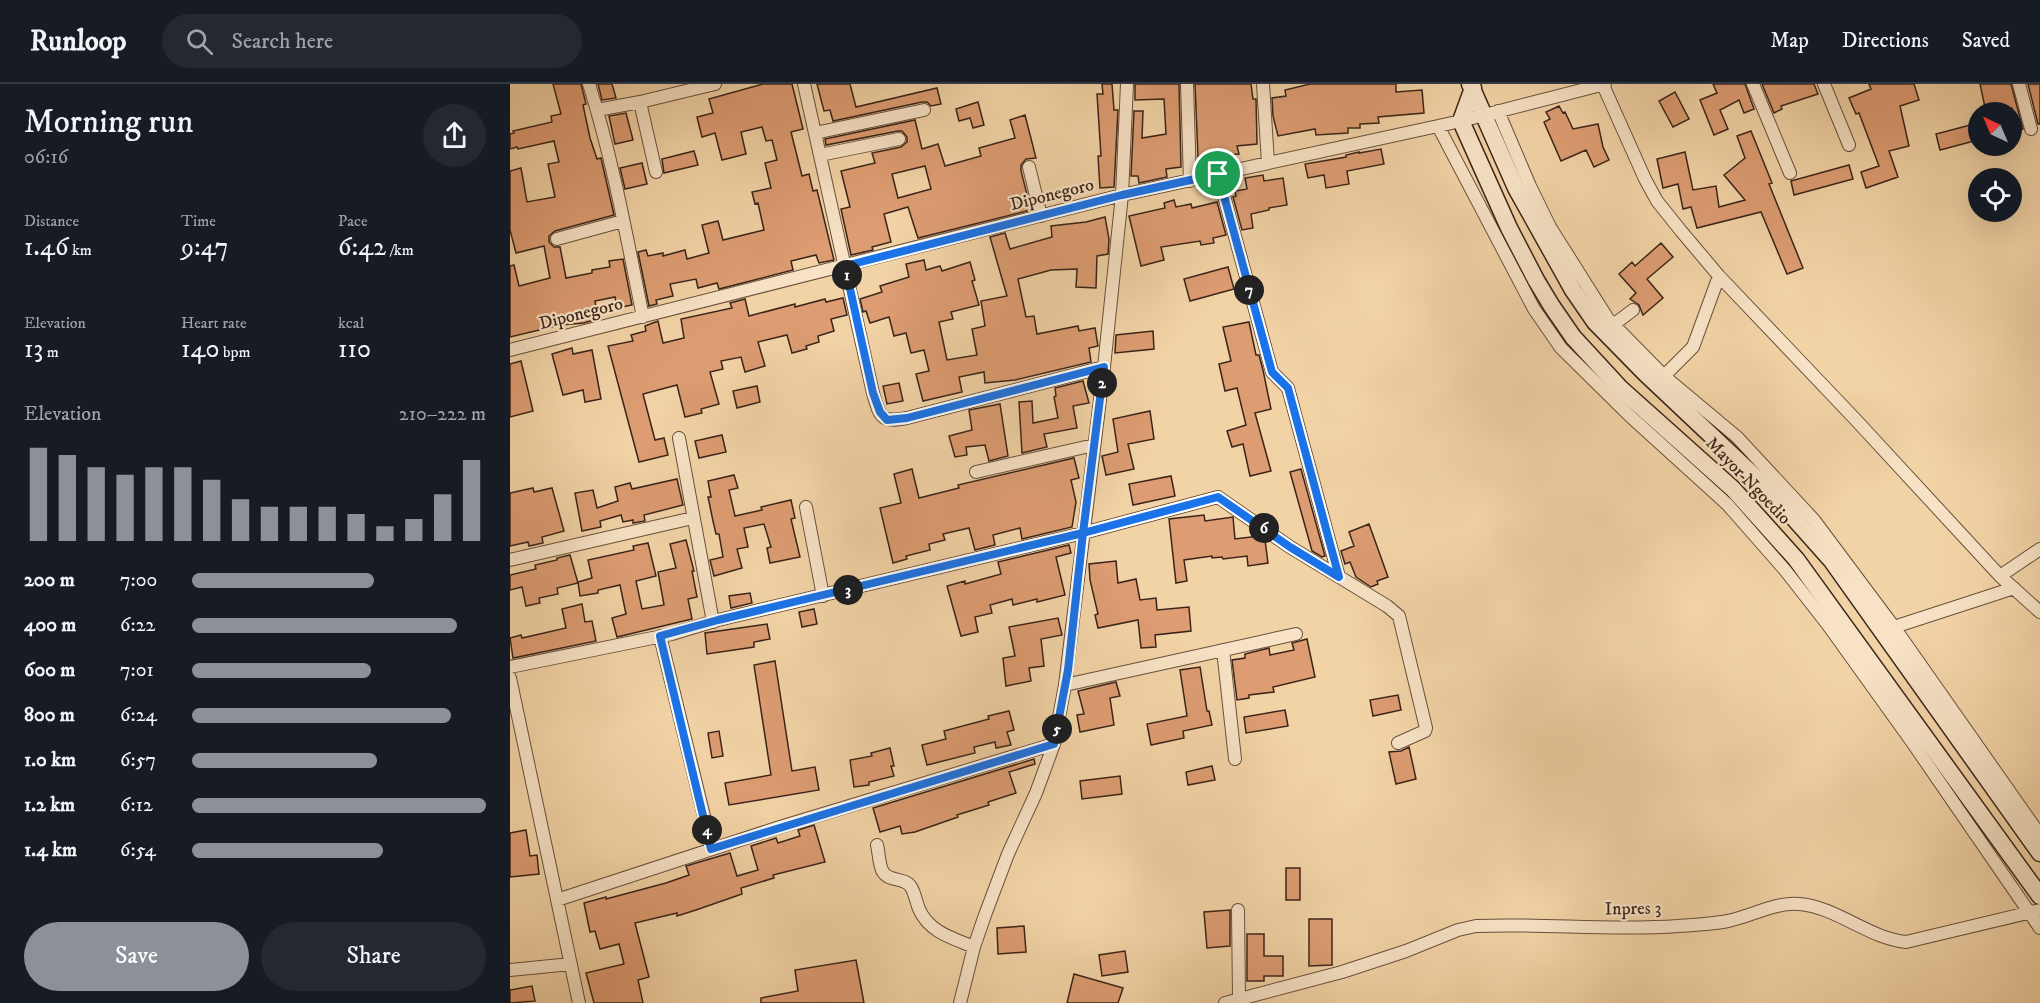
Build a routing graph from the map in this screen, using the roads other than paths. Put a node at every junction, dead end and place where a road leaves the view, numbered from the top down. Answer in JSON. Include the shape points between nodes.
{"nodes":[{"id":1,"x":590,"y":84,"type":"edge"},
{"id":2,"x":715,"y":84,"type":"edge"},
{"id":3,"x":804,"y":84,"type":"edge"},
{"id":4,"x":1128,"y":84,"type":"edge"},
{"id":5,"x":1187,"y":84,"type":"edge"},
{"id":6,"x":1263,"y":84,"type":"edge"},
{"id":7,"x":1604,"y":84,"type":"edge"},
{"id":8,"x":1753,"y":84,"type":"edge"},
{"id":9,"x":1824,"y":84,"type":"edge"},
{"id":10,"x":2019,"y":84,"type":"edge"},
{"id":11,"x":1472,"y":86,"type":"edge"},
{"id":12,"x":640,"y":102,"type":"junction"},
{"id":13,"x":597,"y":110,"type":"junction"},
{"id":14,"x":924,"y":110,"type":"dead end"},
{"id":15,"x":1491,"y":113,"type":"junction"},
{"id":16,"x":1461,"y":121,"type":"junction"},
{"id":17,"x":1438,"y":126,"type":"junction"},
{"id":18,"x":2031,"y":129,"type":"dead end"},
{"id":19,"x":815,"y":132,"type":"junction"},
{"id":20,"x":899,"y":139,"type":"dead end"},
{"id":21,"x":1850,"y":145,"type":"dead end"},
{"id":22,"x":820,"y":155,"type":"junction"},
{"id":23,"x":1268,"y":163,"type":"junction"},
{"id":24,"x":1029,"y":167,"type":"dead end"},
{"id":25,"x":656,"y":172,"type":"dead end"},
{"id":26,"x":1790,"y":173,"type":"dead end"},
{"id":27,"x":1218,"y":174,"type":"junction"},
{"id":28,"x":1190,"y":181,"type":"junction"},
{"id":29,"x":1122,"y":195,"type":"junction"},
{"id":30,"x":1041,"y":216,"type":"junction"},
{"id":31,"x":623,"y":221,"type":"junction"},
{"id":32,"x":557,"y":239,"type":"dead end"},
{"id":33,"x":845,"y":266,"type":"junction"},
{"id":34,"x":1719,"y":276,"type":"junction"},
{"id":35,"x":643,"y":317,"type":"junction"},
{"id":36,"x":1595,"y":322,"type":"junction"},
{"id":37,"x":1573,"y":337,"type":"junction"},
{"id":38,"x":510,"y":350,"type":"edge"},
{"id":39,"x":1104,"y":367,"type":"junction"},
{"id":40,"x":1666,"y":374,"type":"junction"},
{"id":41,"x":679,"y":438,"type":"dead end"},
{"id":42,"x":1094,"y":445,"type":"junction"},
{"id":43,"x":976,"y":472,"type":"dead end"},
{"id":44,"x":806,"y":507,"type":"dead end"},
{"id":45,"x":693,"y":518,"type":"junction"},
{"id":46,"x":1083,"y":533,"type":"junction"},
{"id":47,"x":2040,"y":549,"type":"edge"},
{"id":48,"x":510,"y":560,"type":"edge"},
{"id":49,"x":2000,"y":576,"type":"junction"},
{"id":50,"x":1339,"y":577,"type":"junction"},
{"id":51,"x":2014,"y":588,"type":"junction"},
{"id":52,"x":823,"y":596,"type":"junction"},
{"id":53,"x":2040,"y":612,"type":"edge"},
{"id":54,"x":713,"y":622,"type":"junction"},
{"id":55,"x":1894,"y":627,"type":"junction"},
{"id":56,"x":1296,"y":634,"type":"dead end"},
{"id":57,"x":660,"y":636,"type":"junction"},
{"id":58,"x":1223,"y":650,"type":"junction"},
{"id":59,"x":510,"y":667,"type":"edge"},
{"id":60,"x":510,"y":678,"type":"edge"},
{"id":61,"x":1065,"y":685,"type":"junction"},
{"id":62,"x":1398,"y":743,"type":"dead end"},
{"id":63,"x":524,"y":744,"type":"junction"},
{"id":64,"x":1054,"y":744,"type":"junction"},
{"id":65,"x":510,"y":746,"type":"edge"},
{"id":66,"x":1235,"y":759,"type":"dead end"},
{"id":67,"x":2040,"y":835,"type":"edge"},
{"id":68,"x":877,"y":845,"type":"dead end"},
{"id":69,"x":711,"y":849,"type":"junction"},
{"id":70,"x":2040,"y":853,"type":"edge"},
{"id":71,"x":2040,"y":896,"type":"edge"},
{"id":72,"x":557,"y":900,"type":"junction"},
{"id":73,"x":1238,"y":910,"type":"dead end"},
{"id":74,"x":2034,"y":912,"type":"edge"},
{"id":75,"x":2040,"y":928,"type":"edge"},
{"id":76,"x":974,"y":947,"type":"junction"},
{"id":77,"x":571,"y":964,"type":"junction"},
{"id":78,"x":510,"y":970,"type":"edge"},
{"id":79,"x":1239,"y":998,"type":"junction"},
{"id":80,"x":579,"y":1003,"type":"edge"},
{"id":81,"x":960,"y":1003,"type":"edge"},
{"id":82,"x":1225,"y":1003,"type":"edge"}],
"edges":[{"from":1,"to":13,"type":"street"},
{"from":2,"to":12,"type":"street"},
{"from":3,"to":19,"type":"street"},
{"from":4,"to":29,"type":"street"},
{"from":5,"to":28,"type":"street"},
{"from":6,"to":23,"type":"street"},
{"from":7,"to":15,"type":"street","name":"Diponegoro"},
{"from":7,"to":34,"type":"street","via":[[1657,201]]},
{"from":8,"to":26,"type":"street"},
{"from":9,"to":21,"type":"street"},
{"from":10,"to":18,"type":"street"},
{"from":11,"to":15,"type":"street","name":"Mayor Ngoedio"},
{"from":11,"to":16,"type":"street","name":"Mayor Ngoedio"},
{"from":12,"to":13,"type":"street"},
{"from":12,"to":25,"type":"street"},
{"from":13,"to":31,"type":"street"},
{"from":14,"to":19,"type":"street"},
{"from":15,"to":16,"type":"street","name":"Diponegoro"},
{"from":15,"to":36,"type":"street","name":"Mayor Ngoedio","via":[[1512,179]]},
{"from":15,"to":40,"type":"street","via":[[1550,227]]},
{"from":16,"to":17,"type":"street","name":"Diponegoro"},
{"from":16,"to":37,"type":"street","name":"Mayor Ngoedio","via":[[1509,228],[1536,280]]},
{"from":17,"to":23,"type":"street","name":"Diponegoro"},
{"from":17,"to":74,"type":"street","via":[[1534,309],[1561,348],[1727,504],[1785,570]]},
{"from":19,"to":22,"type":"street"},
{"from":20,"to":22,"type":"street"},
{"from":22,"to":33,"type":"street"},
{"from":23,"to":27,"type":"street","name":"Diponegoro"},
{"from":24,"to":30,"type":"street"},
{"from":27,"to":28,"type":"street","name":"Diponegoro"},
{"from":27,"to":50,"type":"street","via":[[1272,372],[1288,388]]},
{"from":28,"to":29,"type":"street","name":"Diponegoro"},
{"from":29,"to":30,"type":"street","name":"Diponegoro"},
{"from":29,"to":39,"type":"street"},
{"from":30,"to":33,"type":"street","name":"Diponegoro"},
{"from":31,"to":32,"type":"street"},
{"from":31,"to":35,"type":"street"},
{"from":33,"to":35,"type":"street","name":"Diponegoro"},
{"from":33,"to":39,"type":"street","via":[[873,393],[887,420]]},
{"from":34,"to":40,"type":"street","via":[[1698,334],[1686,355]]},
{"from":34,"to":49,"type":"street"},
{"from":35,"to":38,"type":"street","name":"Diponegoro"},
{"from":36,"to":37,"type":"street"},
{"from":36,"to":70,"type":"street","name":"Mayor Ngoedio","via":[[1768,489],[1826,554]]},
{"from":37,"to":71,"type":"street","name":"Mayor Ngoedio","via":[[1620,388],[1733,489],[1796,559]]},
{"from":39,"to":42,"type":"street"},
{"from":40,"to":55,"type":"street","via":[[1737,437],[1814,520]]},
{"from":41,"to":45,"type":"street"},
{"from":42,"to":43,"type":"street"},
{"from":42,"to":46,"type":"street"},
{"from":44,"to":52,"type":"street"},
{"from":45,"to":48,"type":"street"},
{"from":45,"to":54,"type":"street"},
{"from":46,"to":50,"type":"street","via":[[1218,497]]},
{"from":46,"to":52,"type":"street"},
{"from":46,"to":61,"type":"street"},
{"from":47,"to":49,"type":"street"},
{"from":49,"to":51,"type":"street"},
{"from":50,"to":62,"type":"street","via":[[1387,606],[1402,622],[1426,729]]},
{"from":51,"to":53,"type":"street"},
{"from":51,"to":55,"type":"street"},
{"from":52,"to":54,"type":"street"},
{"from":54,"to":57,"type":"street"},
{"from":55,"to":67,"type":"street"},
{"from":56,"to":58,"type":"street"},
{"from":57,"to":59,"type":"street"},
{"from":57,"to":69,"type":"street"},
{"from":58,"to":61,"type":"street"},
{"from":58,"to":66,"type":"street"},
{"from":60,"to":63,"type":"street"},
{"from":61,"to":64,"type":"street"},
{"from":63,"to":65,"type":"street"},
{"from":63,"to":72,"type":"street"},
{"from":64,"to":69,"type":"street"},
{"from":64,"to":76,"type":"street"},
{"from":68,"to":76,"type":"street","via":[[882,872],[911,886],[928,924]]},
{"from":69,"to":72,"type":"street"},
{"from":72,"to":77,"type":"street"},
{"from":73,"to":79,"type":"street"},
{"from":74,"to":75,"type":"street"},
{"from":74,"to":79,"type":"street","name":"Inpres 3","via":[[1906,942],[1891,940],[1834,914],[1787,903],[1726,921],[1679,926],[1476,926],[1342,972]]},
{"from":76,"to":81,"type":"street"},
{"from":77,"to":78,"type":"street"},
{"from":77,"to":80,"type":"street"},
{"from":79,"to":82,"type":"street","name":"Inpres 3"}]}
